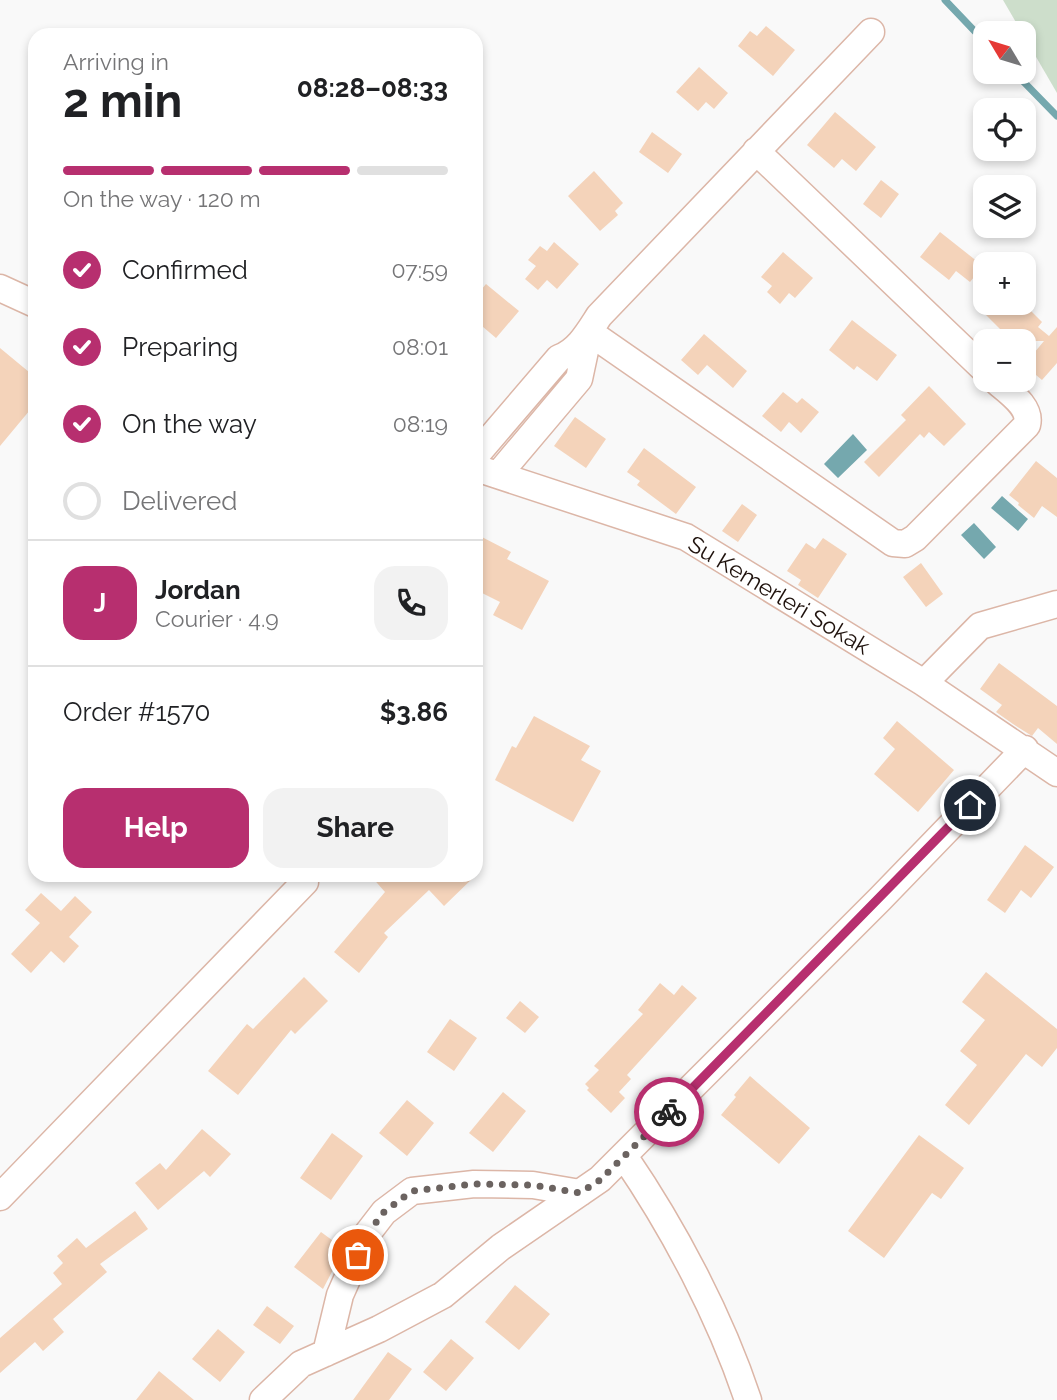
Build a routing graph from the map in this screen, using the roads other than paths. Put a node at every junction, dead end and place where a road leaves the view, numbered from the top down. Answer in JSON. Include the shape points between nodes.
{"nodes":[{"id":1,"x":871,"y":32,"type":"dead end"},
{"id":2,"x":756,"y":151,"type":"junction"},
{"id":3,"x":0,"y":288,"type":"edge"},
{"id":4,"x":28,"y":301,"type":"edge"},
{"id":5,"x":589,"y":332,"type":"junction"},
{"id":6,"x":973,"y":359,"type":"edge"},
{"id":7,"x":1008,"y":392,"type":"edge"},
{"id":8,"x":483,"y":447,"type":"edge"},
{"id":9,"x":487,"y":471,"type":"edge"},
{"id":10,"x":1057,"y":604,"type":"edge"},
{"id":11,"x":924,"y":683,"type":"junction"},
{"id":12,"x":1025,"y":749,"type":"junction"},
{"id":13,"x":1057,"y":773,"type":"edge"},
{"id":14,"x":305,"y":882,"type":"dead end"},
{"id":15,"x":624,"y":1156,"type":"junction"},
{"id":16,"x":580,"y":1193,"type":"junction"},
{"id":17,"x":0,"y":1197,"type":"edge"},
{"id":18,"x":326,"y":1353,"type":"junction"},
{"id":19,"x":263,"y":1400,"type":"edge"},
{"id":20,"x":748,"y":1400,"type":"edge"}],
"edges":[{"from":1,"to":2,"type":"street"},
{"from":2,"to":5,"type":"street","via":[[599,316]]},
{"from":2,"to":6,"type":"street"},
{"from":3,"to":4,"type":"street"},
{"from":5,"to":7,"type":"street","via":[[893,543],[905,544],[915,538],[1027,425],[1026,409]]},
{"from":5,"to":8,"type":"street","via":[[571,354],[559,358]]},
{"from":5,"to":9,"type":"street","via":[[579,379]]},
{"from":9,"to":11,"type":"street","name":"Su Kemerleri Sokak","via":[[686,537]]},
{"from":10,"to":11,"type":"street","via":[[980,626]]},
{"from":11,"to":12,"type":"street","name":"Su Kemerleri Sokak"},
{"from":12,"to":13,"type":"street","name":"Su Kemerleri Sokak"},
{"from":12,"to":15,"type":"street"},
{"from":14,"to":17,"type":"street"},
{"from":15,"to":16,"type":"street"},
{"from":15,"to":20,"type":"street","via":[[662,1212],[734,1357]]},
{"from":16,"to":18,"type":"street","via":[[501,1247],[443,1295]]},
{"from":16,"to":18,"type":"street","via":[[533,1185],[474,1184],[412,1191],[384,1212],[367,1234],[340,1295]]},
{"from":18,"to":19,"type":"street","via":[[301,1364]]}]}
